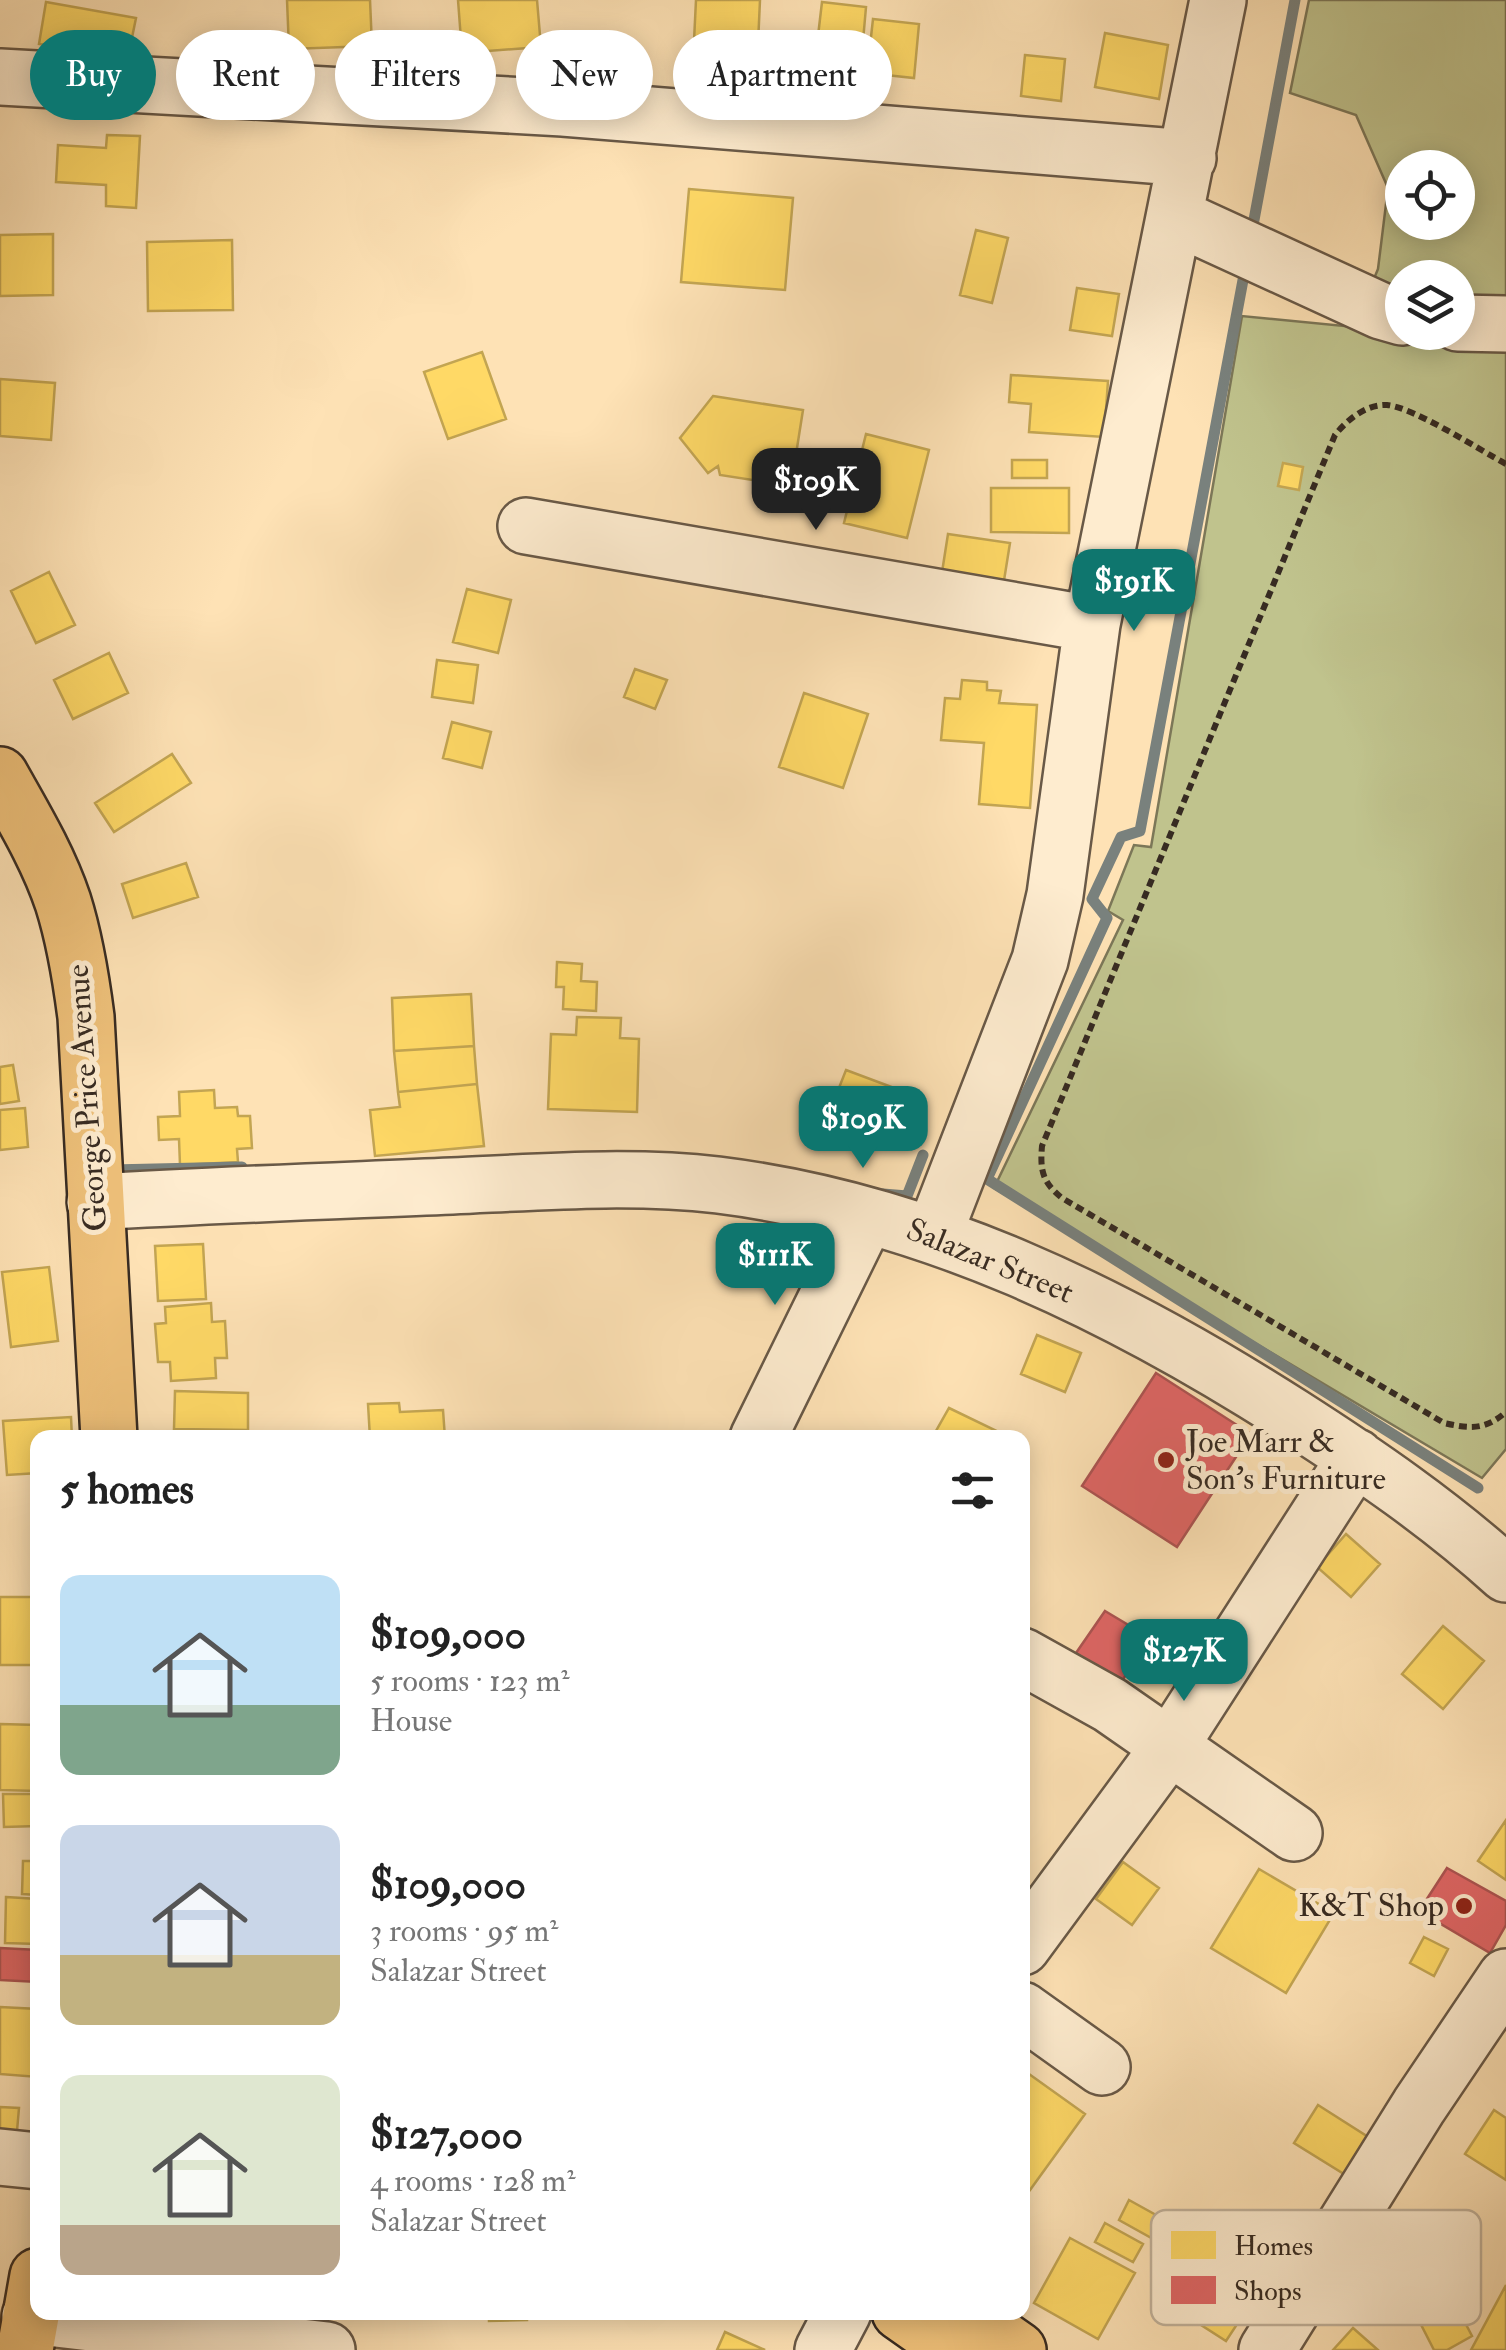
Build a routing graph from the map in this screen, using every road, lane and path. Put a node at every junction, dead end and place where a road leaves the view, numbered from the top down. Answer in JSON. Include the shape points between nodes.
{"nodes":[{"id":1,"x":1218,"y":0,"type":"edge"},
{"id":2,"x":0,"y":77,"type":"edge"},
{"id":3,"x":1188,"y":158,"type":"junction"},
{"id":4,"x":1176,"y":217,"type":"junction"},
{"id":5,"x":1385,"y":312,"type":"edge"},
{"id":6,"x":1475,"y":323,"type":"edge"},
{"id":7,"x":1506,"y":324,"type":"edge"},
{"id":8,"x":1506,"y":464,"type":"edge"},
{"id":9,"x":526,"y":526,"type":"dead end"},
{"id":10,"x":1092,"y":624,"type":"junction"},
{"id":11,"x":0,"y":775,"type":"edge"},
{"id":12,"x":95,"y":1202,"type":"junction"},
{"id":13,"x":867,"y":1216,"type":"junction"},
{"id":14,"x":934,"y":1234,"type":"junction"},
{"id":15,"x":1506,"y":1412,"type":"edge"},
{"id":16,"x":109,"y":1430,"type":"edge"},
{"id":17,"x":762,"y":1430,"type":"edge"},
{"id":18,"x":1356,"y":1457,"type":"junction"},
{"id":19,"x":1498,"y":1551,"type":"edge"},
{"id":20,"x":1030,"y":1660,"type":"edge"},
{"id":21,"x":1170,"y":1746,"type":"junction"},
{"id":22,"x":1294,"y":1833,"type":"dead end"},
{"id":23,"x":1030,"y":1936,"type":"edge"},
{"id":24,"x":1506,"y":1976,"type":"edge"},
{"id":25,"x":1030,"y":2016,"type":"edge"},
{"id":26,"x":1102,"y":2067,"type":"dead end"},
{"id":27,"x":0,"y":2157,"type":"edge"},
{"id":28,"x":30,"y":2160,"type":"edge"},
{"id":29,"x":1354,"y":2210,"type":"edge"},
{"id":30,"x":80,"y":2320,"type":"edge"},
{"id":31,"x":839,"y":2320,"type":"edge"},
{"id":32,"x":911,"y":2320,"type":"edge"},
{"id":33,"x":975,"y":2320,"type":"edge"},
{"id":34,"x":1283,"y":2325,"type":"edge"},
{"id":35,"x":327,"y":2350,"type":"edge"},
{"id":36,"x":823,"y":2350,"type":"edge"},
{"id":37,"x":954,"y":2350,"type":"edge"},
{"id":38,"x":1018,"y":2350,"type":"edge"},
{"id":39,"x":1267,"y":2350,"type":"edge"}],
"edges":[{"from":1,"to":3,"type":"street"},
{"from":2,"to":3,"type":"street","via":[[563,108]]},
{"from":3,"to":4,"type":"street"},
{"from":4,"to":5,"type":"street"},
{"from":4,"to":10,"type":"street"},
{"from":6,"to":7,"type":"street"},
{"from":8,"to":15,"type":"path","via":[[1386,405],[1363,411],[1335,435],[1042,1146],[1040,1170],[1062,1198],[1444,1423],[1489,1426]]},
{"from":9,"to":10,"type":"street"},
{"from":10,"to":14,"type":"street","via":[[1055,896],[1040,960]]},
{"from":11,"to":12,"type":"main road","name":"George Price Avenue","via":[[62,899],[78,958]]},
{"from":12,"to":13,"type":"street","name":"Salazar Street","via":[[626,1180],[718,1185]]},
{"from":12,"to":16,"type":"main road","name":"George Price Avenue"},
{"from":13,"to":14,"type":"street","name":"Salazar Street"},
{"from":13,"to":17,"type":"street"},
{"from":14,"to":18,"type":"street","name":"Salazar Street","via":[[1040,1276],[1148,1331]]},
{"from":18,"to":19,"type":"street","name":"Salazar Street"},
{"from":18,"to":21,"type":"street"},
{"from":20,"to":21,"type":"street"},
{"from":21,"to":22,"type":"street"},
{"from":21,"to":23,"type":"street"},
{"from":24,"to":29,"type":"street"},
{"from":25,"to":26,"type":"street"},
{"from":27,"to":28,"type":"street"},
{"from":30,"to":35,"type":"street"},
{"from":31,"to":36,"type":"street"},
{"from":32,"to":37,"type":"main road"},
{"from":33,"to":38,"type":"main road"},
{"from":34,"to":39,"type":"street"}]}
